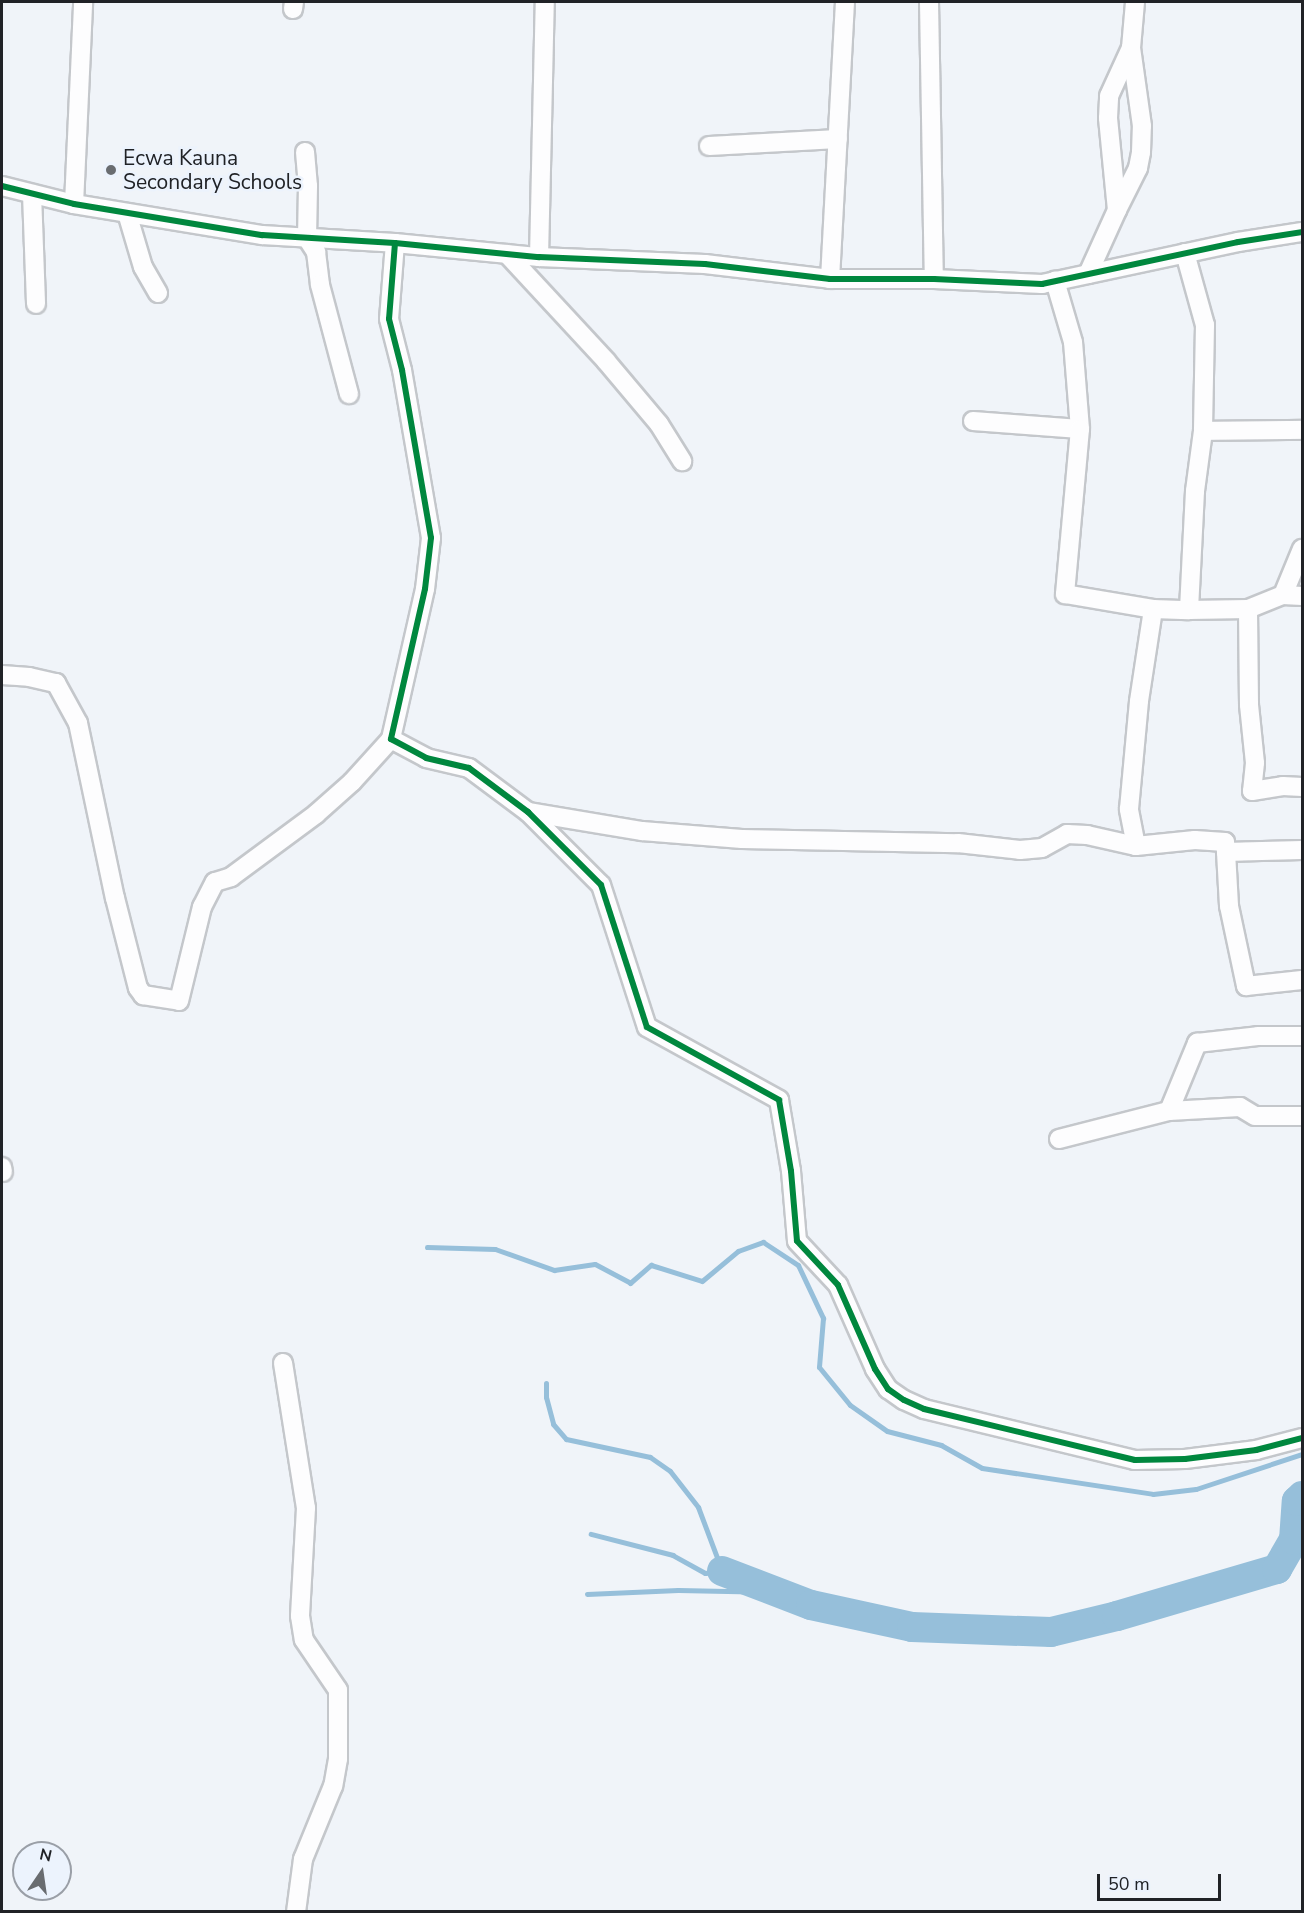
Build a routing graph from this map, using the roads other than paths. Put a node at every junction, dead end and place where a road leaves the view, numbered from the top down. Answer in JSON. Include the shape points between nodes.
{"nodes":[{"id":1,"x":83,"y":2,"type":"edge"},
{"id":2,"x":545,"y":2,"type":"edge"},
{"id":3,"x":845,"y":2,"type":"edge"},
{"id":4,"x":929,"y":2,"type":"edge"},
{"id":5,"x":1135,"y":2,"type":"edge"},
{"id":6,"x":1131,"y":48,"type":"junction"},
{"id":7,"x":838,"y":139,"type":"junction"},
{"id":8,"x":709,"y":146,"type":"dead end"},
{"id":9,"x":305,"y":152,"type":"dead end"},
{"id":10,"x":2,"y":186,"type":"edge"},
{"id":11,"x":32,"y":194,"type":"junction"},
{"id":12,"x":74,"y":204,"type":"junction"},
{"id":13,"x":1117,"y":210,"type":"junction"},
{"id":14,"x":127,"y":213,"type":"junction"},
{"id":15,"x":1302,"y":232,"type":"edge"},
{"id":16,"x":307,"y":238,"type":"junction"},
{"id":17,"x":395,"y":243,"type":"junction"},
{"id":18,"x":1185,"y":253,"type":"junction"},
{"id":19,"x":507,"y":254,"type":"junction"},
{"id":20,"x":539,"y":257,"type":"junction"},
{"id":21,"x":1088,"y":274,"type":"junction"},
{"id":22,"x":830,"y":279,"type":"junction"},
{"id":23,"x":934,"y":279,"type":"junction"},
{"id":24,"x":1055,"y":281,"type":"junction"},
{"id":25,"x":158,"y":293,"type":"dead end"},
{"id":26,"x":36,"y":304,"type":"dead end"},
{"id":27,"x":349,"y":394,"type":"dead end"},
{"id":28,"x":973,"y":421,"type":"dead end"},
{"id":29,"x":1080,"y":429,"type":"junction"},
{"id":30,"x":1302,"y":430,"type":"edge"},
{"id":31,"x":1203,"y":431,"type":"junction"},
{"id":32,"x":682,"y":461,"type":"dead end"},
{"id":33,"x":1302,"y":549,"type":"edge"},
{"id":34,"x":1283,"y":595,"type":"junction"},
{"id":35,"x":1302,"y":596,"type":"edge"},
{"id":36,"x":1153,"y":609,"type":"junction"},
{"id":37,"x":1248,"y":609,"type":"junction"},
{"id":38,"x":1189,"y":610,"type":"junction"},
{"id":39,"x":2,"y":675,"type":"edge"},
{"id":40,"x":391,"y":739,"type":"junction"},
{"id":41,"x":1302,"y":787,"type":"edge"},
{"id":42,"x":528,"y":812,"type":"junction"},
{"id":43,"x":1136,"y":846,"type":"junction"},
{"id":44,"x":1302,"y":850,"type":"edge"},
{"id":45,"x":1226,"y":852,"type":"junction"},
{"id":46,"x":1302,"y":980,"type":"edge"},
{"id":47,"x":1302,"y":1036,"type":"edge"},
{"id":48,"x":1169,"y":1112,"type":"junction"},
{"id":49,"x":1302,"y":1116,"type":"edge"},
{"id":50,"x":1059,"y":1139,"type":"dead end"},
{"id":51,"x":283,"y":1363,"type":"dead end"},
{"id":52,"x":1302,"y":1438,"type":"edge"},
{"id":53,"x":296,"y":1911,"type":"edge"}],
"edges":[{"from":1,"to":12,"type":"street"},
{"from":2,"to":20,"type":"street"},
{"from":3,"to":7,"type":"street"},
{"from":4,"to":23,"type":"street"},
{"from":5,"to":6,"type":"street"},
{"from":6,"to":13,"type":"street","via":[[1109,96]]},
{"from":6,"to":13,"type":"street","via":[[1142,126],[1141,152],[1138,168]]},
{"from":7,"to":8,"type":"street"},
{"from":7,"to":22,"type":"street"},
{"from":9,"to":16,"type":"street"},
{"from":10,"to":11,"type":"street"},
{"from":11,"to":12,"type":"street"},
{"from":11,"to":26,"type":"street"},
{"from":12,"to":14,"type":"street"},
{"from":13,"to":21,"type":"street"},
{"from":14,"to":16,"type":"street","via":[[230,231]]},
{"from":14,"to":25,"type":"street","via":[[143,267]]},
{"from":15,"to":18,"type":"street"},
{"from":16,"to":17,"type":"street"},
{"from":16,"to":27,"type":"street","via":[[316,252],[320,285]]},
{"from":17,"to":19,"type":"street"},
{"from":17,"to":40,"type":"street","via":[[389,319],[402,370],[431,538],[425,589]]},
{"from":18,"to":21,"type":"street"},
{"from":18,"to":31,"type":"street","via":[[1205,325]]},
{"from":19,"to":20,"type":"street"},
{"from":19,"to":32,"type":"street","via":[[606,361],[659,424]]},
{"from":20,"to":22,"type":"street","via":[[705,264]]},
{"from":21,"to":24,"type":"street"},
{"from":22,"to":23,"type":"street"},
{"from":23,"to":24,"type":"street","via":[[1042,284]]},
{"from":24,"to":29,"type":"street","via":[[1073,342]]},
{"from":28,"to":29,"type":"street"},
{"from":29,"to":36,"type":"street","via":[[1065,594]]},
{"from":30,"to":31,"type":"street"},
{"from":31,"to":38,"type":"street","via":[[1195,491]]},
{"from":33,"to":34,"type":"street"},
{"from":34,"to":35,"type":"street"},
{"from":34,"to":37,"type":"street"},
{"from":36,"to":38,"type":"street"},
{"from":36,"to":43,"type":"street","via":[[1129,809]]},
{"from":37,"to":38,"type":"street"},
{"from":37,"to":41,"type":"street","via":[[1249,705],[1255,763],[1252,791]]},
{"from":39,"to":40,"type":"street","via":[[29,676],[56,684],[78,723],[138,988],[143,995],[179,1002],[202,907],[215,882],[231,877],[315,814],[352,782]]},
{"from":40,"to":42,"type":"street","via":[[426,758],[469,768]]},
{"from":42,"to":43,"type":"street","via":[[642,831],[742,839],[958,843],[1020,850],[1042,848],[1067,834]]},
{"from":42,"to":52,"type":"street","via":[[600,885],[647,1027],[779,1100],[797,1242],[838,1285],[888,1389],[924,1409],[1135,1460],[1256,1450]]},
{"from":43,"to":45,"type":"street","via":[[1195,840],[1225,842]]},
{"from":44,"to":45,"type":"street"},
{"from":45,"to":46,"type":"street","via":[[1229,906],[1246,986]]},
{"from":47,"to":48,"type":"street","via":[[1197,1043]]},
{"from":48,"to":49,"type":"street","via":[[1240,1107],[1255,1116]]},
{"from":48,"to":50,"type":"street"},
{"from":51,"to":53,"type":"street","via":[[306,1508],[300,1616],[304,1640],[338,1690],[338,1759],[333,1786],[303,1859]]}]}
